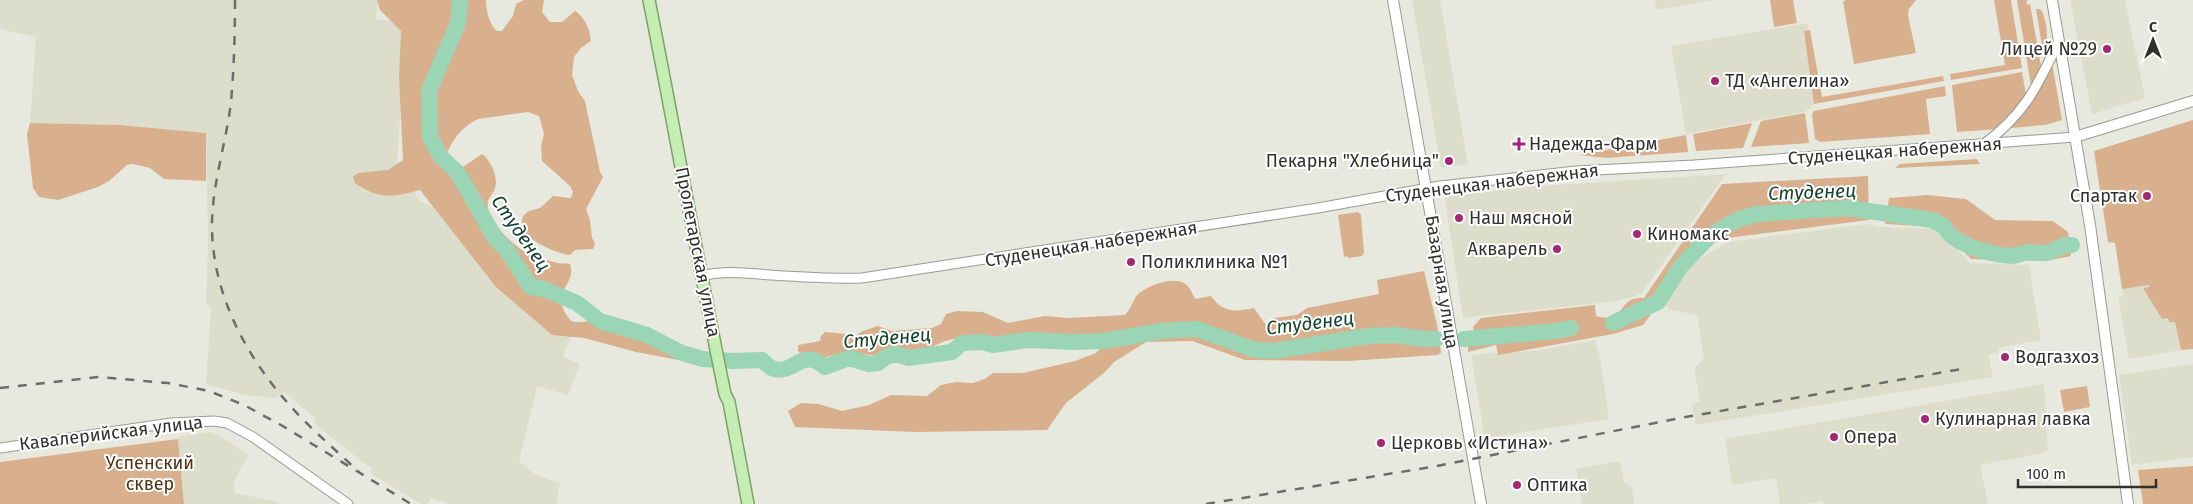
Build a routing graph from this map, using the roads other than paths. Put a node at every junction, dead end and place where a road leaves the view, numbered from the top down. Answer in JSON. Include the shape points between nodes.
{"nodes":[{"id":1,"x":649,"y":0,"type":"edge"},
{"id":2,"x":1393,"y":0,"type":"edge"},
{"id":3,"x":2052,"y":0,"type":"edge"},
{"id":4,"x":2059,"y":41,"type":"junction"},
{"id":5,"x":2193,"y":101,"type":"edge"},
{"id":6,"x":2075,"y":137,"type":"junction"},
{"id":7,"x":1984,"y":145,"type":"junction"},
{"id":8,"x":1427,"y":188,"type":"junction"},
{"id":9,"x":701,"y":276,"type":"junction"},
{"id":10,"x":0,"y":448,"type":"edge"},
{"id":11,"x":348,"y":504,"type":"edge"},
{"id":12,"x":748,"y":504,"type":"edge"},
{"id":13,"x":1481,"y":504,"type":"edge"},
{"id":14,"x":2128,"y":504,"type":"edge"}],
"edges":[{"from":1,"to":9,"type":"main road","name":"Пролетарская улица"},
{"from":2,"to":8,"type":"main road","name":"Базарная улица"},
{"from":3,"to":4,"type":"main road"},
{"from":4,"to":6,"type":"main road"},
{"from":4,"to":7,"type":"street","via":[[2020,112]]},
{"from":5,"to":6,"type":"main road","name":"Студенецкая набережная"},
{"from":6,"to":7,"type":"street","name":"Студенецкая набережная"},
{"from":6,"to":14,"type":"main road"},
{"from":7,"to":8,"type":"street","name":"Студенецкая набережная","via":[[1576,171]]},
{"from":8,"to":9,"type":"street","name":"Студенецкая набережная","via":[[868,278],[831,279],[732,272]]},
{"from":8,"to":13,"type":"main road","name":"Базарная улица"},
{"from":9,"to":12,"type":"main road","name":"Пролетарская улица"},
{"from":10,"to":11,"type":"street","name":"Кавалерийская улица","via":[[171,423],[214,421],[234,426],[253,437]]}]}
